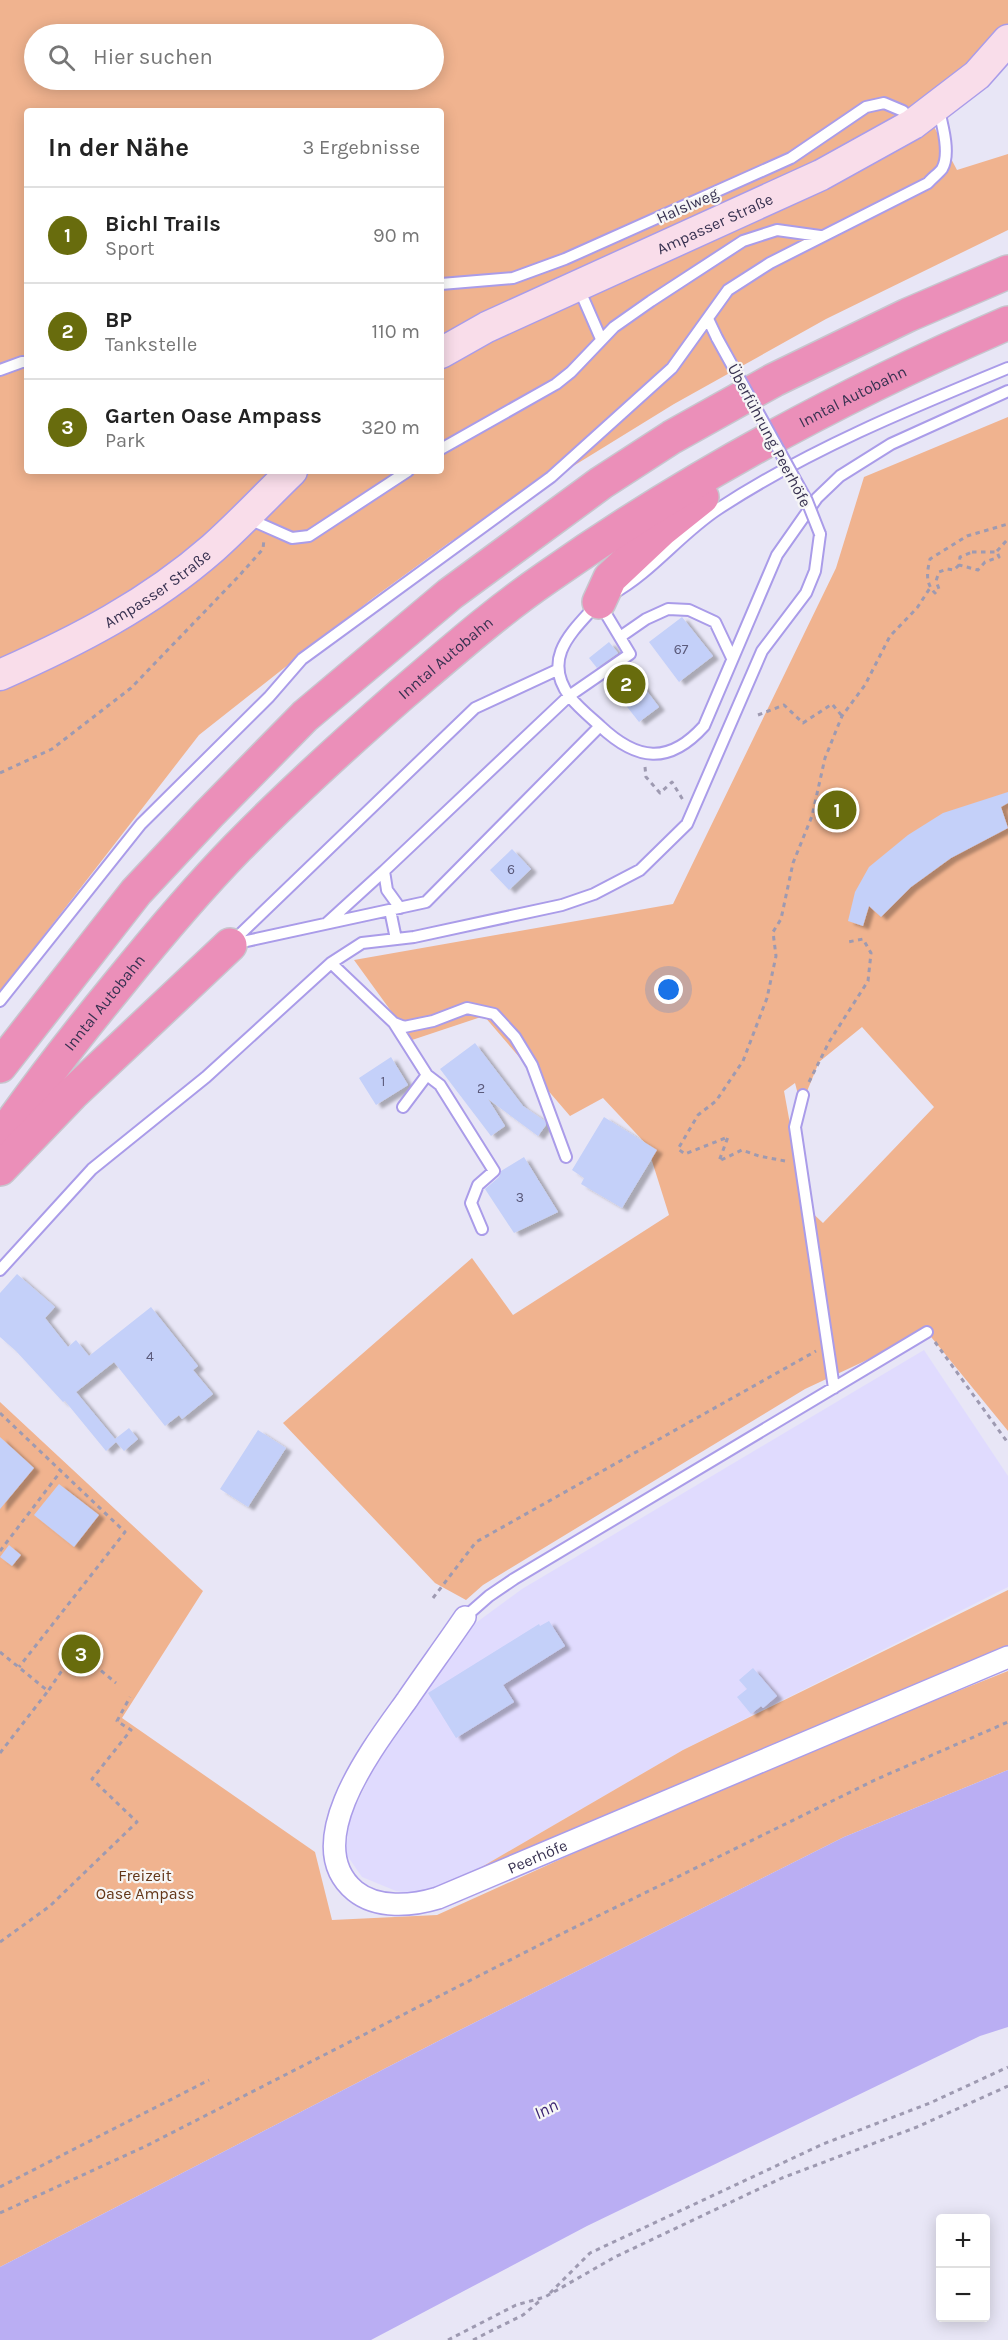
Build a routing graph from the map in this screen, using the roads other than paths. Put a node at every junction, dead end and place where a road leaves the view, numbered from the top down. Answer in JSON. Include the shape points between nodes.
{"nodes":[{"id":1,"x":1008,"y":40,"type":"edge"},
{"id":2,"x":938,"y":107,"type":"junction"},
{"id":3,"x":914,"y":124,"type":"junction"},
{"id":4,"x":820,"y":236,"type":"junction"},
{"id":5,"x":1008,"y":272,"type":"edge"},
{"id":6,"x":444,"y":284,"type":"edge"},
{"id":7,"x":584,"y":300,"type":"dead end"},
{"id":8,"x":708,"y":319,"type":"junction"},
{"id":9,"x":1008,"y":323,"type":"edge"},
{"id":10,"x":601,"y":339,"type":"junction"},
{"id":11,"x":444,"y":351,"type":"edge"},
{"id":12,"x":24,"y":362,"type":"edge"},
{"id":13,"x":1008,"y":368,"type":"edge"},
{"id":14,"x":0,"y":369,"type":"edge"},
{"id":15,"x":1008,"y":391,"type":"edge"},
{"id":16,"x":444,"y":447,"type":"edge"},
{"id":17,"x":744,"y":452,"type":"junction"},
{"id":18,"x":290,"y":474,"type":"edge"},
{"id":19,"x":403,"y":474,"type":"edge"},
{"id":20,"x":255,"y":522,"type":"junction"},
{"id":21,"x":599,"y":602,"type":"junction"},
{"id":22,"x":620,"y":637,"type":"junction"},
{"id":23,"x":732,"y":658,"type":"junction"},
{"id":24,"x":557,"y":670,"type":"junction"},
{"id":25,"x":0,"y":675,"type":"edge"},
{"id":26,"x":569,"y":696,"type":"junction"},
{"id":27,"x":600,"y":726,"type":"junction"},
{"id":28,"x":384,"y":870,"type":"junction"},
{"id":29,"x":395,"y":909,"type":"junction"},
{"id":30,"x":327,"y":923,"type":"junction"},
{"id":31,"x":396,"y":939,"type":"junction"},
{"id":32,"x":230,"y":945,"type":"junction"},
{"id":33,"x":331,"y":963,"type":"junction"},
{"id":34,"x":0,"y":1001,"type":"edge"},
{"id":35,"x":393,"y":1023,"type":"junction"},
{"id":36,"x":0,"y":1066,"type":"edge"},
{"id":37,"x":427,"y":1075,"type":"junction"},
{"id":38,"x":803,"y":1095,"type":"road end"},
{"id":39,"x":403,"y":1107,"type":"dead end"},
{"id":40,"x":0,"y":1138,"type":"edge"},
{"id":41,"x":566,"y":1157,"type":"dead end"},
{"id":42,"x":0,"y":1169,"type":"edge"},
{"id":43,"x":482,"y":1229,"type":"dead end"},
{"id":44,"x":0,"y":1270,"type":"edge"},
{"id":45,"x":927,"y":1332,"type":"road end"},
{"id":46,"x":834,"y":1388,"type":"junction"},
{"id":47,"x":465,"y":1617,"type":"joint"},
{"id":48,"x":1008,"y":1657,"type":"edge"}],
"edges":[{"from":1,"to":2,"type":"main road","name":"Ampasser Straße","via":[[977,75]]},
{"from":2,"to":3,"type":"main road","name":"Ampasser Straße"},
{"from":2,"to":4,"type":"lane","via":[[946,149],[943,168],[928,183]]},
{"from":3,"to":6,"type":"lane","name":"Halslweg","via":[[903,111],[884,103],[866,107],[790,158],[565,259],[513,278]]},
{"from":3,"to":11,"type":"main road","name":"Ampasser Straße","via":[[821,175],[487,327]]},
{"from":4,"to":8,"type":"lane","via":[[728,290]]},
{"from":4,"to":10,"type":"lane","via":[[777,230],[743,241]]},
{"from":5,"to":36,"type":"highway","via":[[784,375],[672,437],[601,483],[450,594],[305,716],[209,814],[136,892]]},
{"from":7,"to":10,"type":"lane"},
{"from":8,"to":31,"type":"lane","name":"Überführung Peerhöfe","bridge":true,"via":[[807,501],[820,534],[815,571],[806,593],[762,651],[687,824],[640,870],[594,894],[562,905]]},
{"from":8,"to":34,"type":"lane","via":[[672,368],[551,477],[302,659],[141,824]]},
{"from":9,"to":17,"type":"highway","name":"Inntal Autobahn","via":[[868,387]]},
{"from":10,"to":16,"type":"lane","via":[[556,384]]},
{"from":12,"to":14,"type":"lane"},
{"from":13,"to":21,"type":"lane","via":[[769,476],[715,511],[631,583]]},
{"from":15,"to":23,"type":"lane","via":[[891,444],[840,476],[817,498],[777,555]]},
{"from":17,"to":21,"type":"highway","via":[[714,488],[662,529],[610,578]]},
{"from":17,"to":40,"type":"highway","name":"Inntal Autobahn","via":[[544,579],[474,632],[330,757],[236,849],[159,933]]},
{"from":18,"to":20,"type":"main road","name":"Ampasser Straße"},
{"from":19,"to":20,"type":"lane","via":[[309,536],[292,538]]},
{"from":20,"to":25,"type":"main road","name":"Ampasser Straße","via":[[99,628]]},
{"from":21,"to":22,"type":"lane"},
{"from":21,"to":24,"type":"lane","via":[[561,646]]},
{"from":22,"to":23,"type":"lane","via":[[668,609],[689,610],[715,622]]},
{"from":22,"to":26,"type":"lane","via":[[630,654]]},
{"from":23,"to":27,"type":"lane","via":[[704,726],[682,747],[665,754],[644,754],[615,741]]},
{"from":24,"to":26,"type":"lane"},
{"from":24,"to":32,"type":"lane","via":[[475,708]]},
{"from":26,"to":27,"type":"lane"},
{"from":26,"to":28,"type":"lane"},
{"from":27,"to":29,"type":"lane","via":[[426,902]]},
{"from":28,"to":29,"type":"lane"},
{"from":28,"to":30,"type":"lane"},
{"from":29,"to":30,"type":"lane"},
{"from":29,"to":31,"type":"lane"},
{"from":30,"to":32,"type":"lane"},
{"from":31,"to":33,"type":"lane","via":[[362,944]]},
{"from":32,"to":42,"type":"highway"},
{"from":33,"to":35,"type":"lane"},
{"from":33,"to":44,"type":"lane","via":[[206,1077],[92,1169]]},
{"from":35,"to":37,"type":"lane"},
{"from":35,"to":41,"type":"lane","via":[[404,1027],[467,1008],[494,1014],[515,1037],[532,1065]]},
{"from":37,"to":39,"type":"lane"},
{"from":37,"to":43,"type":"lane","via":[[440,1086],[494,1171],[478,1185],[471,1203]]},
{"from":38,"to":46,"type":"lane","via":[[795,1127]]},
{"from":45,"to":46,"type":"lane"},
{"from":46,"to":47,"type":"lane","via":[[514,1580]]},
{"from":47,"to":48,"type":"street","name":"Peerhöfe","via":[[363,1761],[339,1816],[334,1836],[339,1870],[348,1885],[369,1899],[400,1905],[438,1898]]}]}
